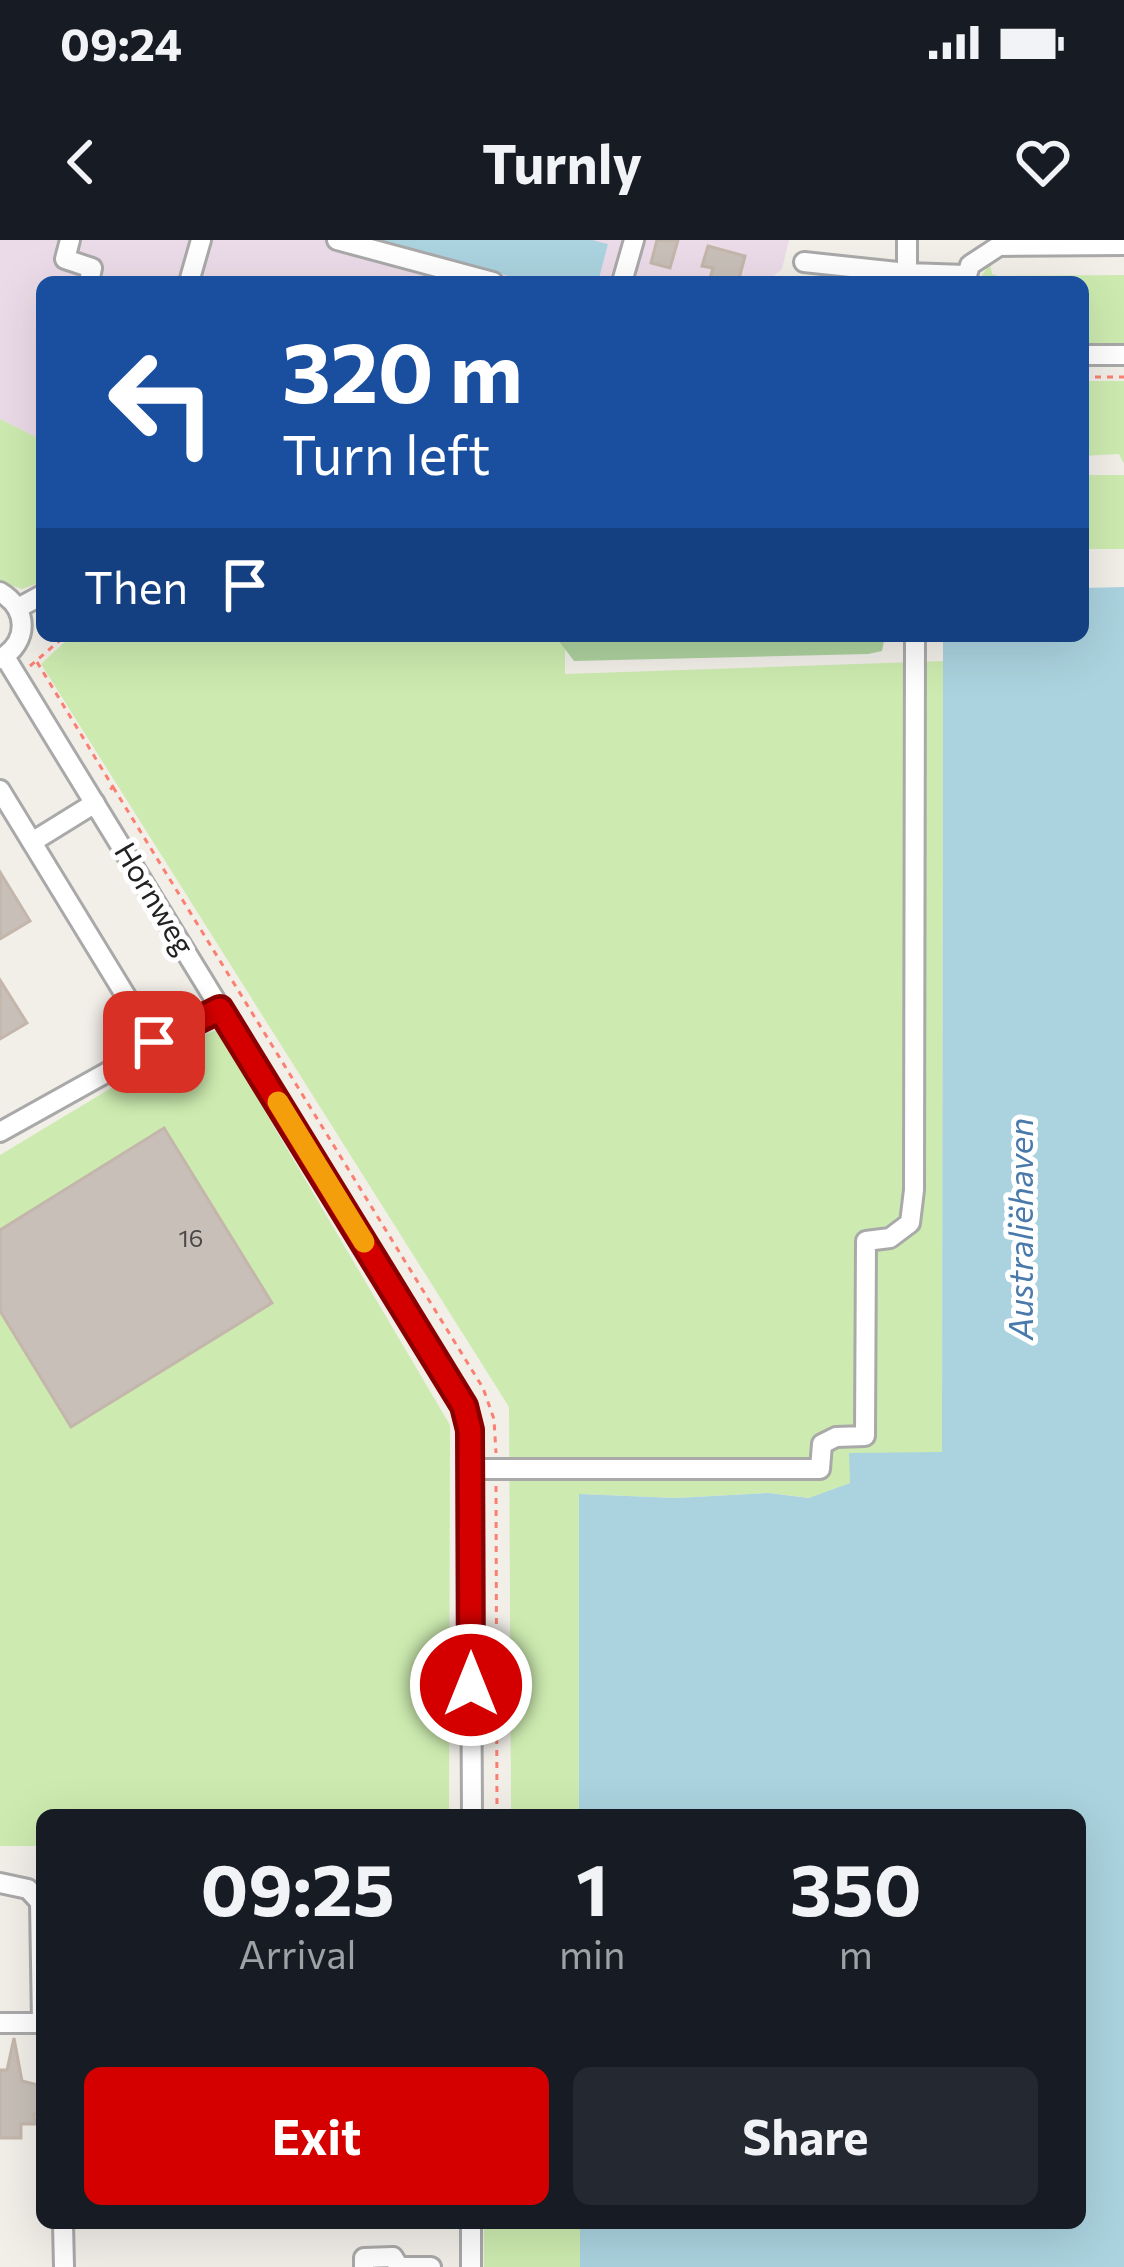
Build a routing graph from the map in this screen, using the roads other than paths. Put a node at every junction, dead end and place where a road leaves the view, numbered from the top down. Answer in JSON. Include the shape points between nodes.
{"nodes":[{"id":1,"x":70,"y":240,"type":"edge"},
{"id":2,"x":201,"y":240,"type":"edge"},
{"id":3,"x":338,"y":240,"type":"edge"},
{"id":4,"x":634,"y":240,"type":"edge"},
{"id":5,"x":907,"y":240,"type":"edge"},
{"id":6,"x":1124,"y":245,"type":"edge"},
{"id":7,"x":804,"y":262,"type":"dead end"},
{"id":8,"x":908,"y":273,"type":"junction"},
{"id":9,"x":90,"y":276,"type":"edge"},
{"id":10,"x":192,"y":276,"type":"edge"},
{"id":11,"x":471,"y":276,"type":"edge"},
{"id":12,"x":624,"y":276,"type":"edge"},
{"id":13,"x":936,"y":276,"type":"edge"},
{"id":14,"x":967,"y":276,"type":"edge"},
{"id":15,"x":1089,"y":355,"type":"edge"},
{"id":16,"x":1124,"y":355,"type":"edge"},
{"id":17,"x":0,"y":592,"type":"edge"},
{"id":18,"x":36,"y":598,"type":"edge"},
{"id":19,"x":18,"y":608,"type":"junction"},
{"id":20,"x":915,"y":642,"type":"edge"},
{"id":21,"x":3,"y":658,"type":"edge"},
{"id":22,"x":0,"y":790,"type":"edge"},
{"id":23,"x":95,"y":803,"type":"junction"},
{"id":24,"x":32,"y":842,"type":"junction"},
{"id":25,"x":220,"y":1009,"type":"junction"},
{"id":26,"x":154,"y":1042,"type":"junction"},
{"id":27,"x":0,"y":1132,"type":"edge"},
{"id":28,"x":470,"y":1469,"type":"junction"},
{"id":29,"x":472,"y":1809,"type":"edge"},
{"id":30,"x":0,"y":1883,"type":"edge"},
{"id":31,"x":36,"y":1898,"type":"edge"},
{"id":32,"x":0,"y":2023,"type":"edge"},
{"id":33,"x":36,"y":2023,"type":"edge"},
{"id":34,"x":63,"y":2229,"type":"edge"},
{"id":35,"x":471,"y":2229,"type":"edge"},
{"id":36,"x":398,"y":2266,"type":"edge"},
{"id":37,"x":64,"y":2267,"type":"edge"},
{"id":38,"x":364,"y":2267,"type":"edge"},
{"id":39,"x":431,"y":2267,"type":"edge"},
{"id":40,"x":471,"y":2267,"type":"edge"}],
"edges":[{"from":1,"to":9,"type":"street","via":[[65,260],[92,268]]},
{"from":2,"to":10,"type":"street"},
{"from":3,"to":11,"type":"street"},
{"from":4,"to":12,"type":"street"},
{"from":5,"to":8,"type":"street"},
{"from":6,"to":14,"type":"street","via":[[999,246],[983,251]]},
{"from":7,"to":8,"type":"street"},
{"from":8,"to":13,"type":"street"},
{"from":15,"to":16,"type":"street"},
{"from":17,"to":19,"type":"street"},
{"from":18,"to":19,"type":"street"},
{"from":19,"to":21,"type":"street","via":[[20,640]]},
{"from":20,"to":28,"type":"street","via":[[914,1190],[910,1223],[890,1238],[866,1241],[865,1436],[822,1444],[820,1469]]},
{"from":21,"to":23,"type":"street","name":"Hornweg"},
{"from":22,"to":24,"type":"street"},
{"from":23,"to":24,"type":"street"},
{"from":23,"to":25,"type":"street","name":"Hornweg"},
{"from":24,"to":26,"type":"street"},
{"from":25,"to":26,"type":"street"},
{"from":25,"to":28,"type":"street","name":"Hornweg","via":[[464,1406]]},
{"from":26,"to":27,"type":"street"},
{"from":28,"to":29,"type":"street","name":"Hornweg"},
{"from":30,"to":31,"type":"street"},
{"from":32,"to":33,"type":"street"},
{"from":34,"to":37,"type":"street"},
{"from":35,"to":40,"type":"street"},
{"from":36,"to":38,"type":"street","via":[[393,2257],[364,2258]]},
{"from":36,"to":39,"type":"street"}]}
